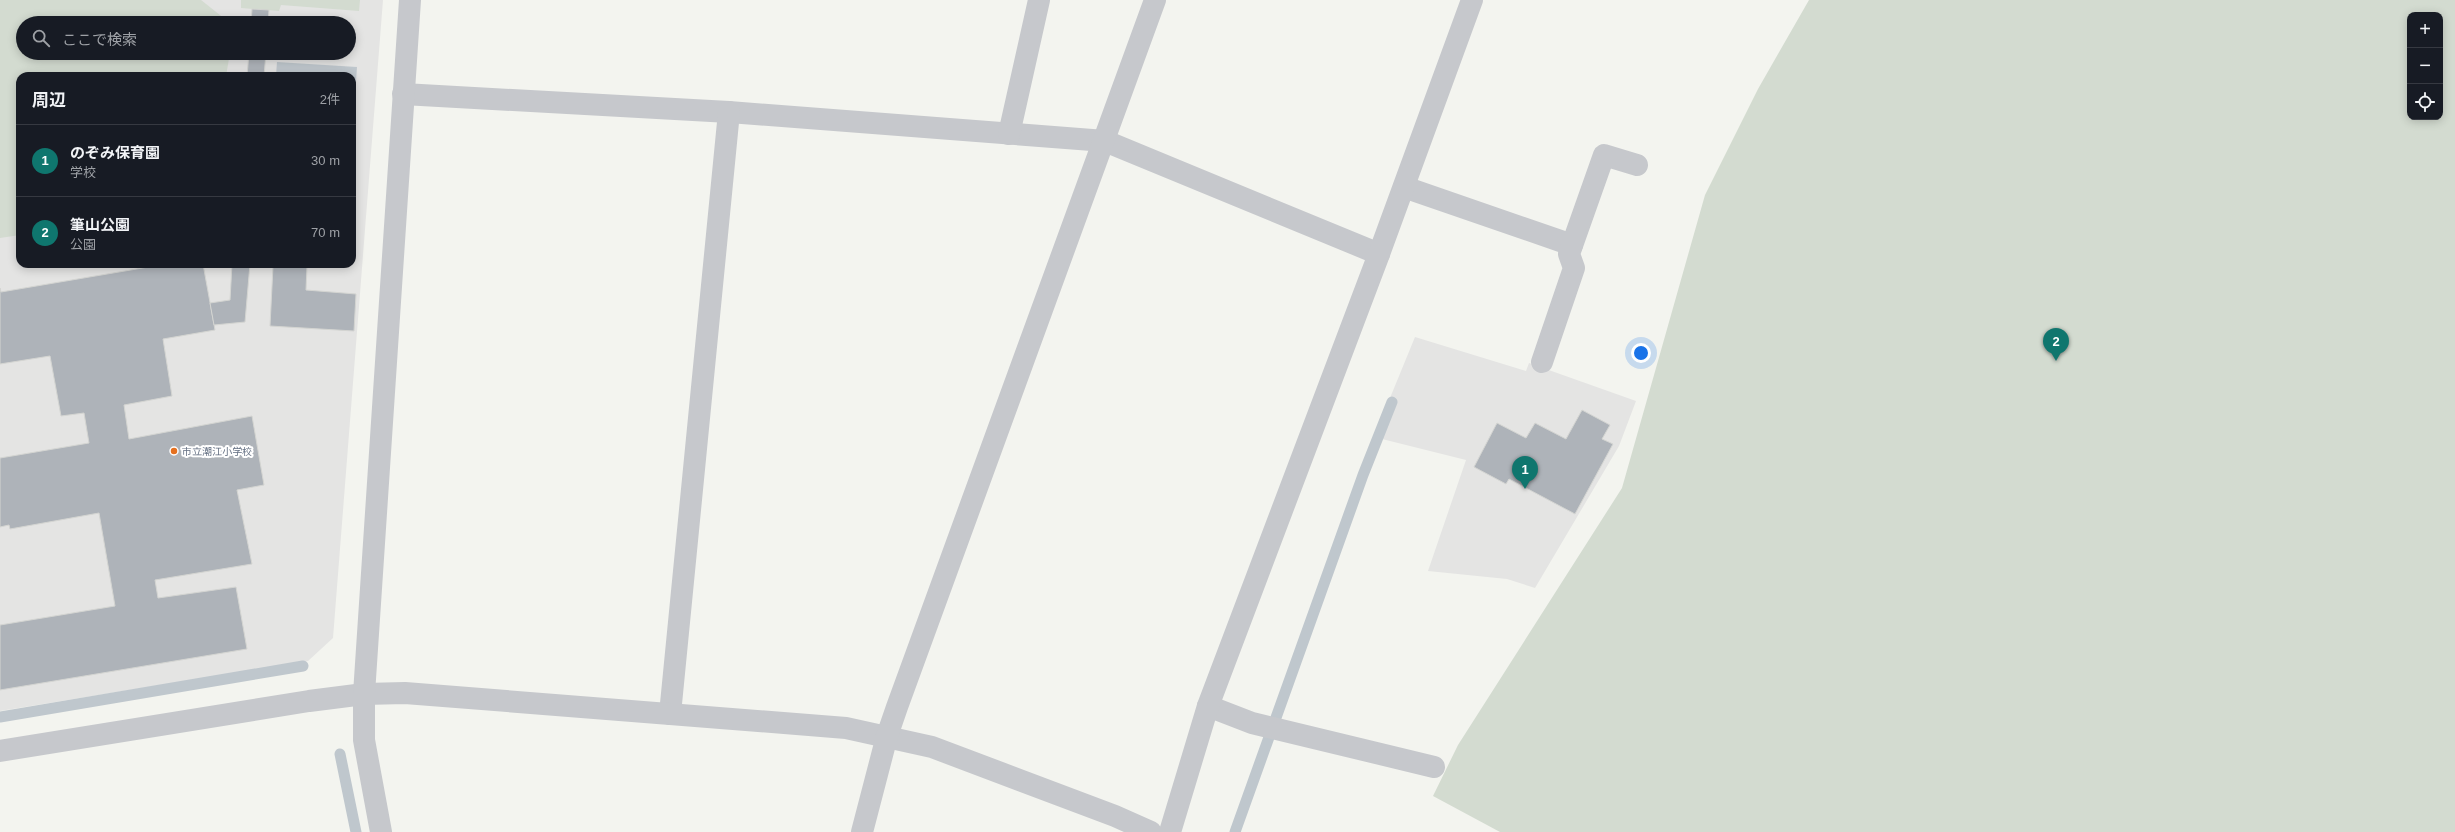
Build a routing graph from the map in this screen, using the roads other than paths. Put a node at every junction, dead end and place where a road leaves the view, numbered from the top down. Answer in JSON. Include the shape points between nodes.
{"nodes":[{"id":1,"x":410,"y":0,"type":"edge"},
{"id":2,"x":1039,"y":0,"type":"edge"},
{"id":3,"x":1155,"y":0,"type":"edge"},
{"id":4,"x":1472,"y":0,"type":"edge"},
{"id":5,"x":403,"y":94,"type":"junction"},
{"id":6,"x":729,"y":112,"type":"junction"},
{"id":7,"x":1009,"y":134,"type":"junction"},
{"id":8,"x":1105,"y":141,"type":"junction"},
{"id":9,"x":1637,"y":165,"type":"dead end"},
{"id":10,"x":1404,"y":187,"type":"junction"},
{"id":11,"x":1572,"y":245,"type":"junction"},
{"id":12,"x":1379,"y":254,"type":"junction"},
{"id":13,"x":1542,"y":362,"type":"dead end"},
{"id":14,"x":364,"y":694,"type":"junction"},
{"id":15,"x":1208,"y":706,"type":"junction"},
{"id":16,"x":670,"y":714,"type":"junction"},
{"id":17,"x":887,"y":736,"type":"junction"},
{"id":18,"x":0,"y":751,"type":"edge"},
{"id":19,"x":1434,"y":766,"type":"dead end"},
{"id":20,"x":381,"y":832,"type":"edge"},
{"id":21,"x":862,"y":832,"type":"edge"},
{"id":22,"x":1151,"y":832,"type":"edge"},
{"id":23,"x":1170,"y":832,"type":"edge"}],
"edges":[{"from":1,"to":5,"type":"street"},
{"from":2,"to":7,"type":"street"},
{"from":3,"to":8,"type":"street"},
{"from":4,"to":10,"type":"street"},
{"from":5,"to":6,"type":"street"},
{"from":5,"to":14,"type":"street"},
{"from":6,"to":7,"type":"street"},
{"from":6,"to":16,"type":"street"},
{"from":7,"to":8,"type":"street"},
{"from":8,"to":12,"type":"street"},
{"from":8,"to":17,"type":"street"},
{"from":9,"to":11,"type":"street","via":[[1604,155]]},
{"from":10,"to":11,"type":"street"},
{"from":10,"to":12,"type":"street"},
{"from":11,"to":13,"type":"street","via":[[1569,254],[1574,268]]},
{"from":12,"to":15,"type":"street"},
{"from":14,"to":16,"type":"street","via":[[405,693]]},
{"from":14,"to":18,"type":"street"},
{"from":14,"to":20,"type":"street","via":[[364,740]]},
{"from":15,"to":19,"type":"street","via":[[1252,723]]},
{"from":15,"to":23,"type":"street"},
{"from":16,"to":17,"type":"street","via":[[846,728]]},
{"from":17,"to":21,"type":"street"},
{"from":17,"to":22,"type":"street","via":[[932,747]]}]}
